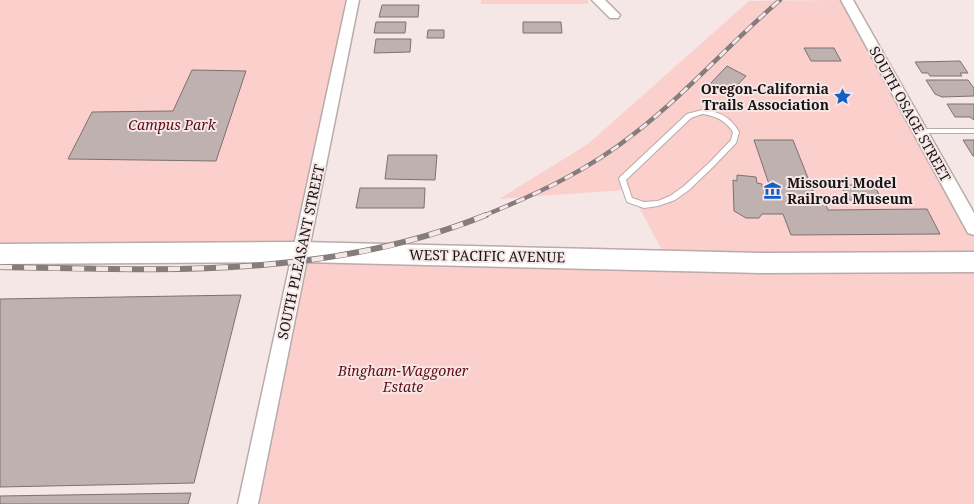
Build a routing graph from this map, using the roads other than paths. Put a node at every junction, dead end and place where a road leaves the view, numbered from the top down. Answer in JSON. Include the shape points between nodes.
{"nodes":[{"id":1,"x":353,"y":0,"type":"edge"},
{"id":2,"x":598,"y":0,"type":"edge"},
{"id":3,"x":847,"y":0,"type":"edge"},
{"id":4,"x":614,"y":15,"type":"dead end"},
{"id":5,"x":974,"y":130,"type":"edge"},
{"id":6,"x":920,"y":131,"type":"junction"},
{"id":7,"x":622,"y":179,"type":"joint"},
{"id":8,"x":974,"y":228,"type":"edge"},
{"id":9,"x":302,"y":252,"type":"junction"},
{"id":10,"x":0,"y":254,"type":"edge"},
{"id":11,"x":974,"y":262,"type":"edge"},
{"id":12,"x":248,"y":504,"type":"edge"}],
"edges":[{"from":1,"to":9,"type":"street","name":"SOUTH PLEASANT STREET"},
{"from":2,"to":4,"type":"street"},
{"from":3,"to":6,"type":"street","name":"SOUTH OSAGE STREET"},
{"from":5,"to":6,"type":"lane"},
{"from":6,"to":8,"type":"street","name":"SOUTH OSAGE STREET"},
{"from":7,"to":7,"type":"lane","via":[[629,200],[638,205],[662,204],[676,197],[734,141],[736,132],[722,117],[693,113]]},
{"from":9,"to":10,"type":"street","name":"WEST PACIFIC AVENUE"},
{"from":9,"to":11,"type":"street","name":"WEST PACIFIC AVENUE","via":[[761,263]]},
{"from":9,"to":12,"type":"street","name":"SOUTH PLEASANT STREET"}]}
